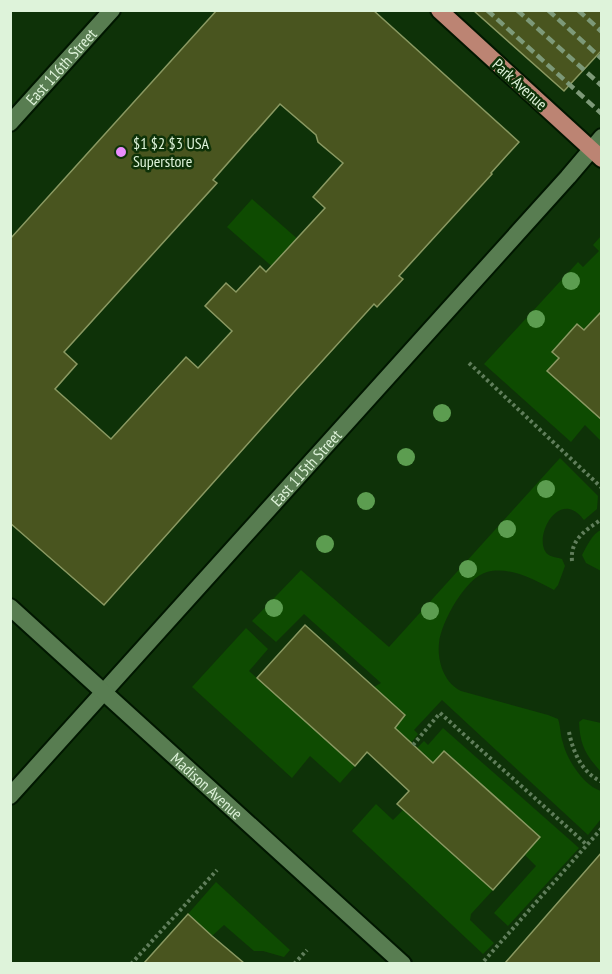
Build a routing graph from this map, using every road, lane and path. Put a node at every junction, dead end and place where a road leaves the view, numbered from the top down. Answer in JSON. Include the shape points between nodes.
{"nodes":[{"id":1,"x":112,"y":10,"type":"edge"},
{"id":2,"x":439,"y":10,"type":"edge"},
{"id":3,"x":10,"y":123,"type":"edge"},
{"id":4,"x":598,"y":148,"type":"edge"},
{"id":5,"x":469,"y":363,"type":"dead end"},
{"id":6,"x":602,"y":488,"type":"edge"},
{"id":7,"x":602,"y":519,"type":"edge"},
{"id":8,"x":572,"y":561,"type":"dead end"},
{"id":9,"x":10,"y":608,"type":"edge"},
{"id":10,"x":104,"y":692,"type":"junction"},
{"id":11,"x":569,"y":732,"type":"dead end"},
{"id":12,"x":413,"y":745,"type":"dead end"},
{"id":13,"x":602,"y":782,"type":"edge"},
{"id":14,"x":10,"y":796,"type":"edge"},
{"id":15,"x":602,"y":828,"type":"edge"},
{"id":16,"x":587,"y":844,"type":"junction"},
{"id":17,"x":217,"y":870,"type":"dead end"},
{"id":18,"x":306,"y":950,"type":"dead end"},
{"id":19,"x":484,"y":961,"type":"dead end"},
{"id":20,"x":132,"y":963,"type":"edge"},
{"id":21,"x":294,"y":963,"type":"edge"},
{"id":22,"x":403,"y":963,"type":"edge"}],
"edges":[{"from":1,"to":3,"type":"street","name":"East 116th Street"},
{"from":2,"to":4,"type":"main road","name":"Park Avenue"},
{"from":4,"to":10,"type":"street","name":"East 115th Street"},
{"from":5,"to":6,"type":"path"},
{"from":7,"to":8,"type":"path","via":[[578,538]]},
{"from":9,"to":10,"type":"street","name":"Madison Avenue"},
{"from":10,"to":14,"type":"street","name":"East 115th Street"},
{"from":10,"to":22,"type":"street","name":"Madison Avenue"},
{"from":11,"to":13,"type":"path","via":[[584,768]]},
{"from":12,"to":16,"type":"path","via":[[440,713]]},
{"from":15,"to":16,"type":"path"},
{"from":16,"to":19,"type":"path"},
{"from":17,"to":20,"type":"path"},
{"from":18,"to":21,"type":"path"}]}
